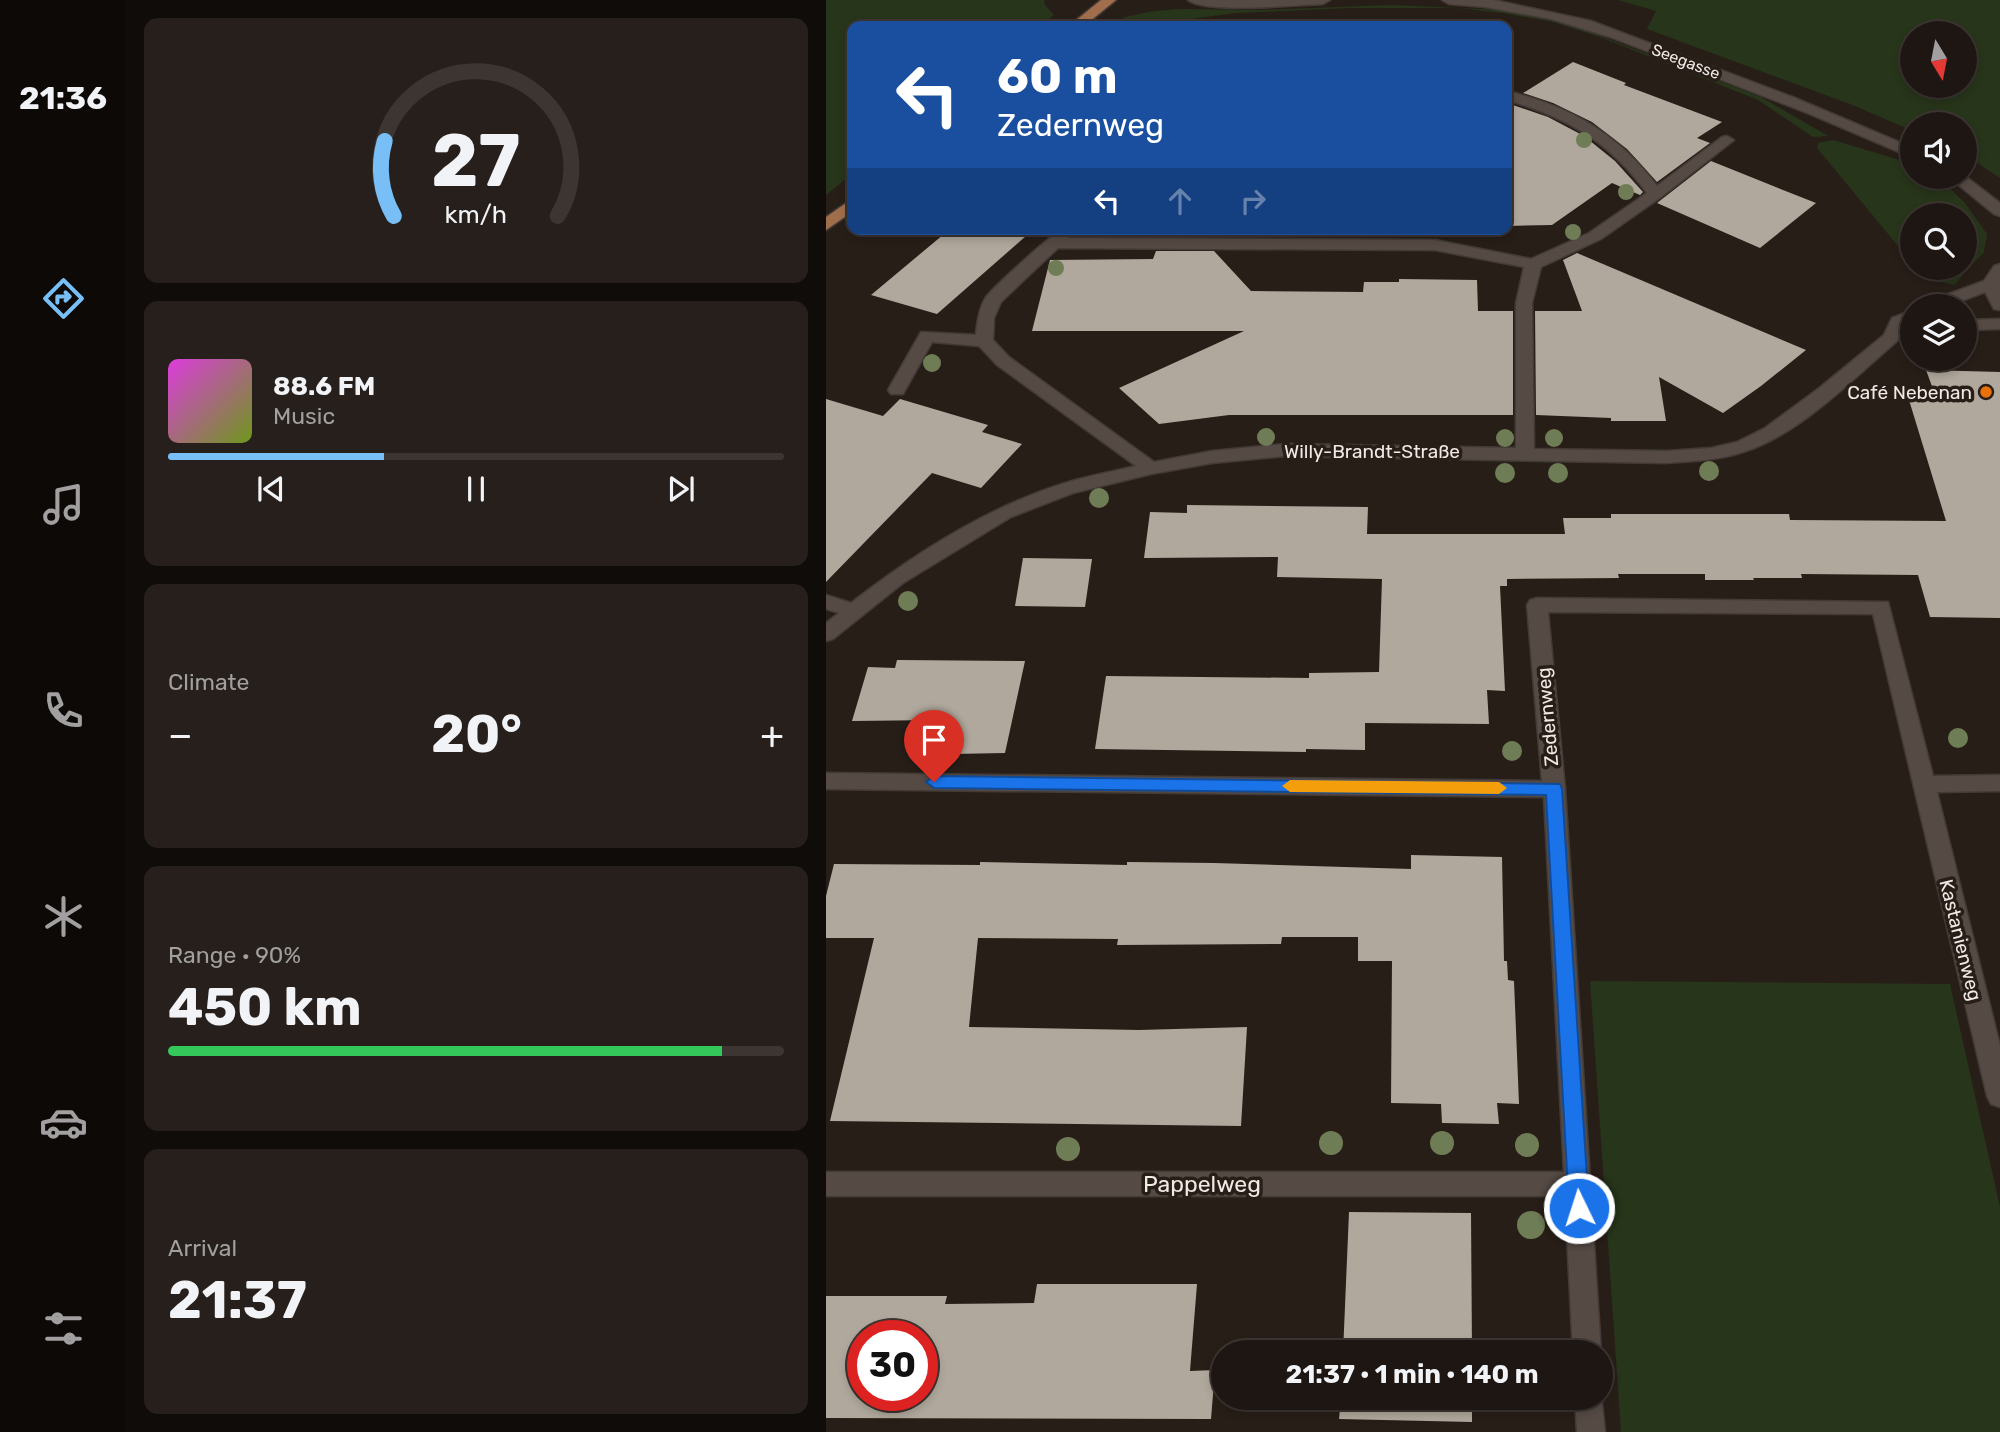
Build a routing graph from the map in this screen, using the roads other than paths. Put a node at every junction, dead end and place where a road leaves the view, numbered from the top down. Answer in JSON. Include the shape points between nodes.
{"nodes":[{"id":1,"x":1109,"y":0,"type":"edge"},
{"id":2,"x":1195,"y":0,"type":"edge"},
{"id":3,"x":1323,"y":0,"type":"edge"},
{"id":4,"x":1449,"y":0,"type":"edge"},
{"id":5,"x":1082,"y":21,"type":"edge"},
{"id":6,"x":1512,"y":96,"type":"edge"},
{"id":7,"x":1727,"y":140,"type":"dead end"},
{"id":8,"x":1900,"y":148,"type":"edge"},
{"id":9,"x":1972,"y":189,"type":"edge"},
{"id":10,"x":1656,"y":194,"type":"junction"},
{"id":11,"x":847,"y":208,"type":"edge"},
{"id":12,"x":2000,"y":211,"type":"edge"},
{"id":13,"x":826,"y":225,"type":"edge"},
{"id":14,"x":1062,"y":235,"type":"edge"},
{"id":15,"x":1054,"y":243,"type":"junction"},
{"id":16,"x":1532,"y":264,"type":"junction"},
{"id":17,"x":1996,"y":276,"type":"edge"},
{"id":18,"x":1958,"y":294,"type":"edge"},
{"id":19,"x":2000,"y":305,"type":"edge"},
{"id":20,"x":1900,"y":321,"type":"edge"},
{"id":21,"x":2000,"y":324,"type":"edge"},
{"id":22,"x":1977,"y":325,"type":"edge"},
{"id":23,"x":1900,"y":335,"type":"edge"},
{"id":24,"x":1891,"y":337,"type":"junction"},
{"id":25,"x":984,"y":341,"type":"junction"},
{"id":26,"x":897,"y":390,"type":"dead end"},
{"id":27,"x":1525,"y":453,"type":"junction"},
{"id":28,"x":1151,"y":468,"type":"junction"},
{"id":29,"x":826,"y":602,"type":"edge"},
{"id":30,"x":853,"y":611,"type":"junction"},
{"id":31,"x":826,"y":634,"type":"edge"},
{"id":32,"x":826,"y":781,"type":"edge"},
{"id":33,"x":2000,"y":783,"type":"edge"},
{"id":34,"x":1923,"y":784,"type":"junction"},
{"id":35,"x":1554,"y":789,"type":"junction"},
{"id":36,"x":2000,"y":1096,"type":"edge"},
{"id":37,"x":826,"y":1184,"type":"edge"},
{"id":38,"x":1577,"y":1184,"type":"junction"},
{"id":39,"x":1586,"y":1340,"type":"edge"},
{"id":40,"x":1590,"y":1410,"type":"edge"},
{"id":41,"x":1591,"y":1432,"type":"edge"}],
"edges":[{"from":1,"to":5,"type":"main road"},
{"from":2,"to":3,"type":"street","via":[[1237,4]]},
{"from":4,"to":8,"type":"street","name":"Seegasse","via":[[1555,14],[1602,29]]},
{"from":6,"to":10,"type":"street","via":[[1593,129],[1623,154]]},
{"from":7,"to":10,"type":"street"},
{"from":9,"to":12,"type":"street"},
{"from":10,"to":16,"type":"street","via":[[1595,236]]},
{"from":11,"to":13,"type":"main road"},
{"from":14,"to":15,"type":"street"},
{"from":15,"to":16,"type":"street","via":[[1435,245]]},
{"from":15,"to":25,"type":"street","via":[[993,300]]},
{"from":16,"to":27,"type":"street","via":[[1524,303]]},
{"from":17,"to":18,"type":"street"},
{"from":17,"to":19,"type":"street","via":[[1994,297]]},
{"from":20,"to":24,"type":"street","name":"Willy-Brandt-Straße"},
{"from":21,"to":22,"type":"street"},
{"from":23,"to":24,"type":"street","name":"Willy-Brandt-Straße"},
{"from":24,"to":27,"type":"street","name":"Willy-Brandt-Straße","via":[[1752,443],[1716,454],[1667,457]]},
{"from":25,"to":26,"type":"street","via":[[926,336]]},
{"from":25,"to":28,"type":"street","via":[[1003,361]]},
{"from":27,"to":28,"type":"street","name":"Willy-Brandt-Straße","via":[[1285,450]]},
{"from":28,"to":30,"type":"street","name":"Willy-Brandt-Straße","via":[[1068,488],[1004,513],[896,578]]},
{"from":29,"to":30,"type":"street"},
{"from":30,"to":31,"type":"street","name":"Willy-Brandt-Straße"},
{"from":32,"to":35,"type":"street","name":"Zedernweg"},
{"from":33,"to":34,"type":"street"},
{"from":34,"to":35,"type":"street","name":"Zedernweg","via":[[1881,607],[1537,605]]},
{"from":34,"to":36,"type":"street","name":"Kastanienweg"},
{"from":35,"to":38,"type":"street"},
{"from":37,"to":38,"type":"street","name":"Pappelweg"},
{"from":38,"to":39,"type":"street"},
{"from":40,"to":41,"type":"street"}]}
